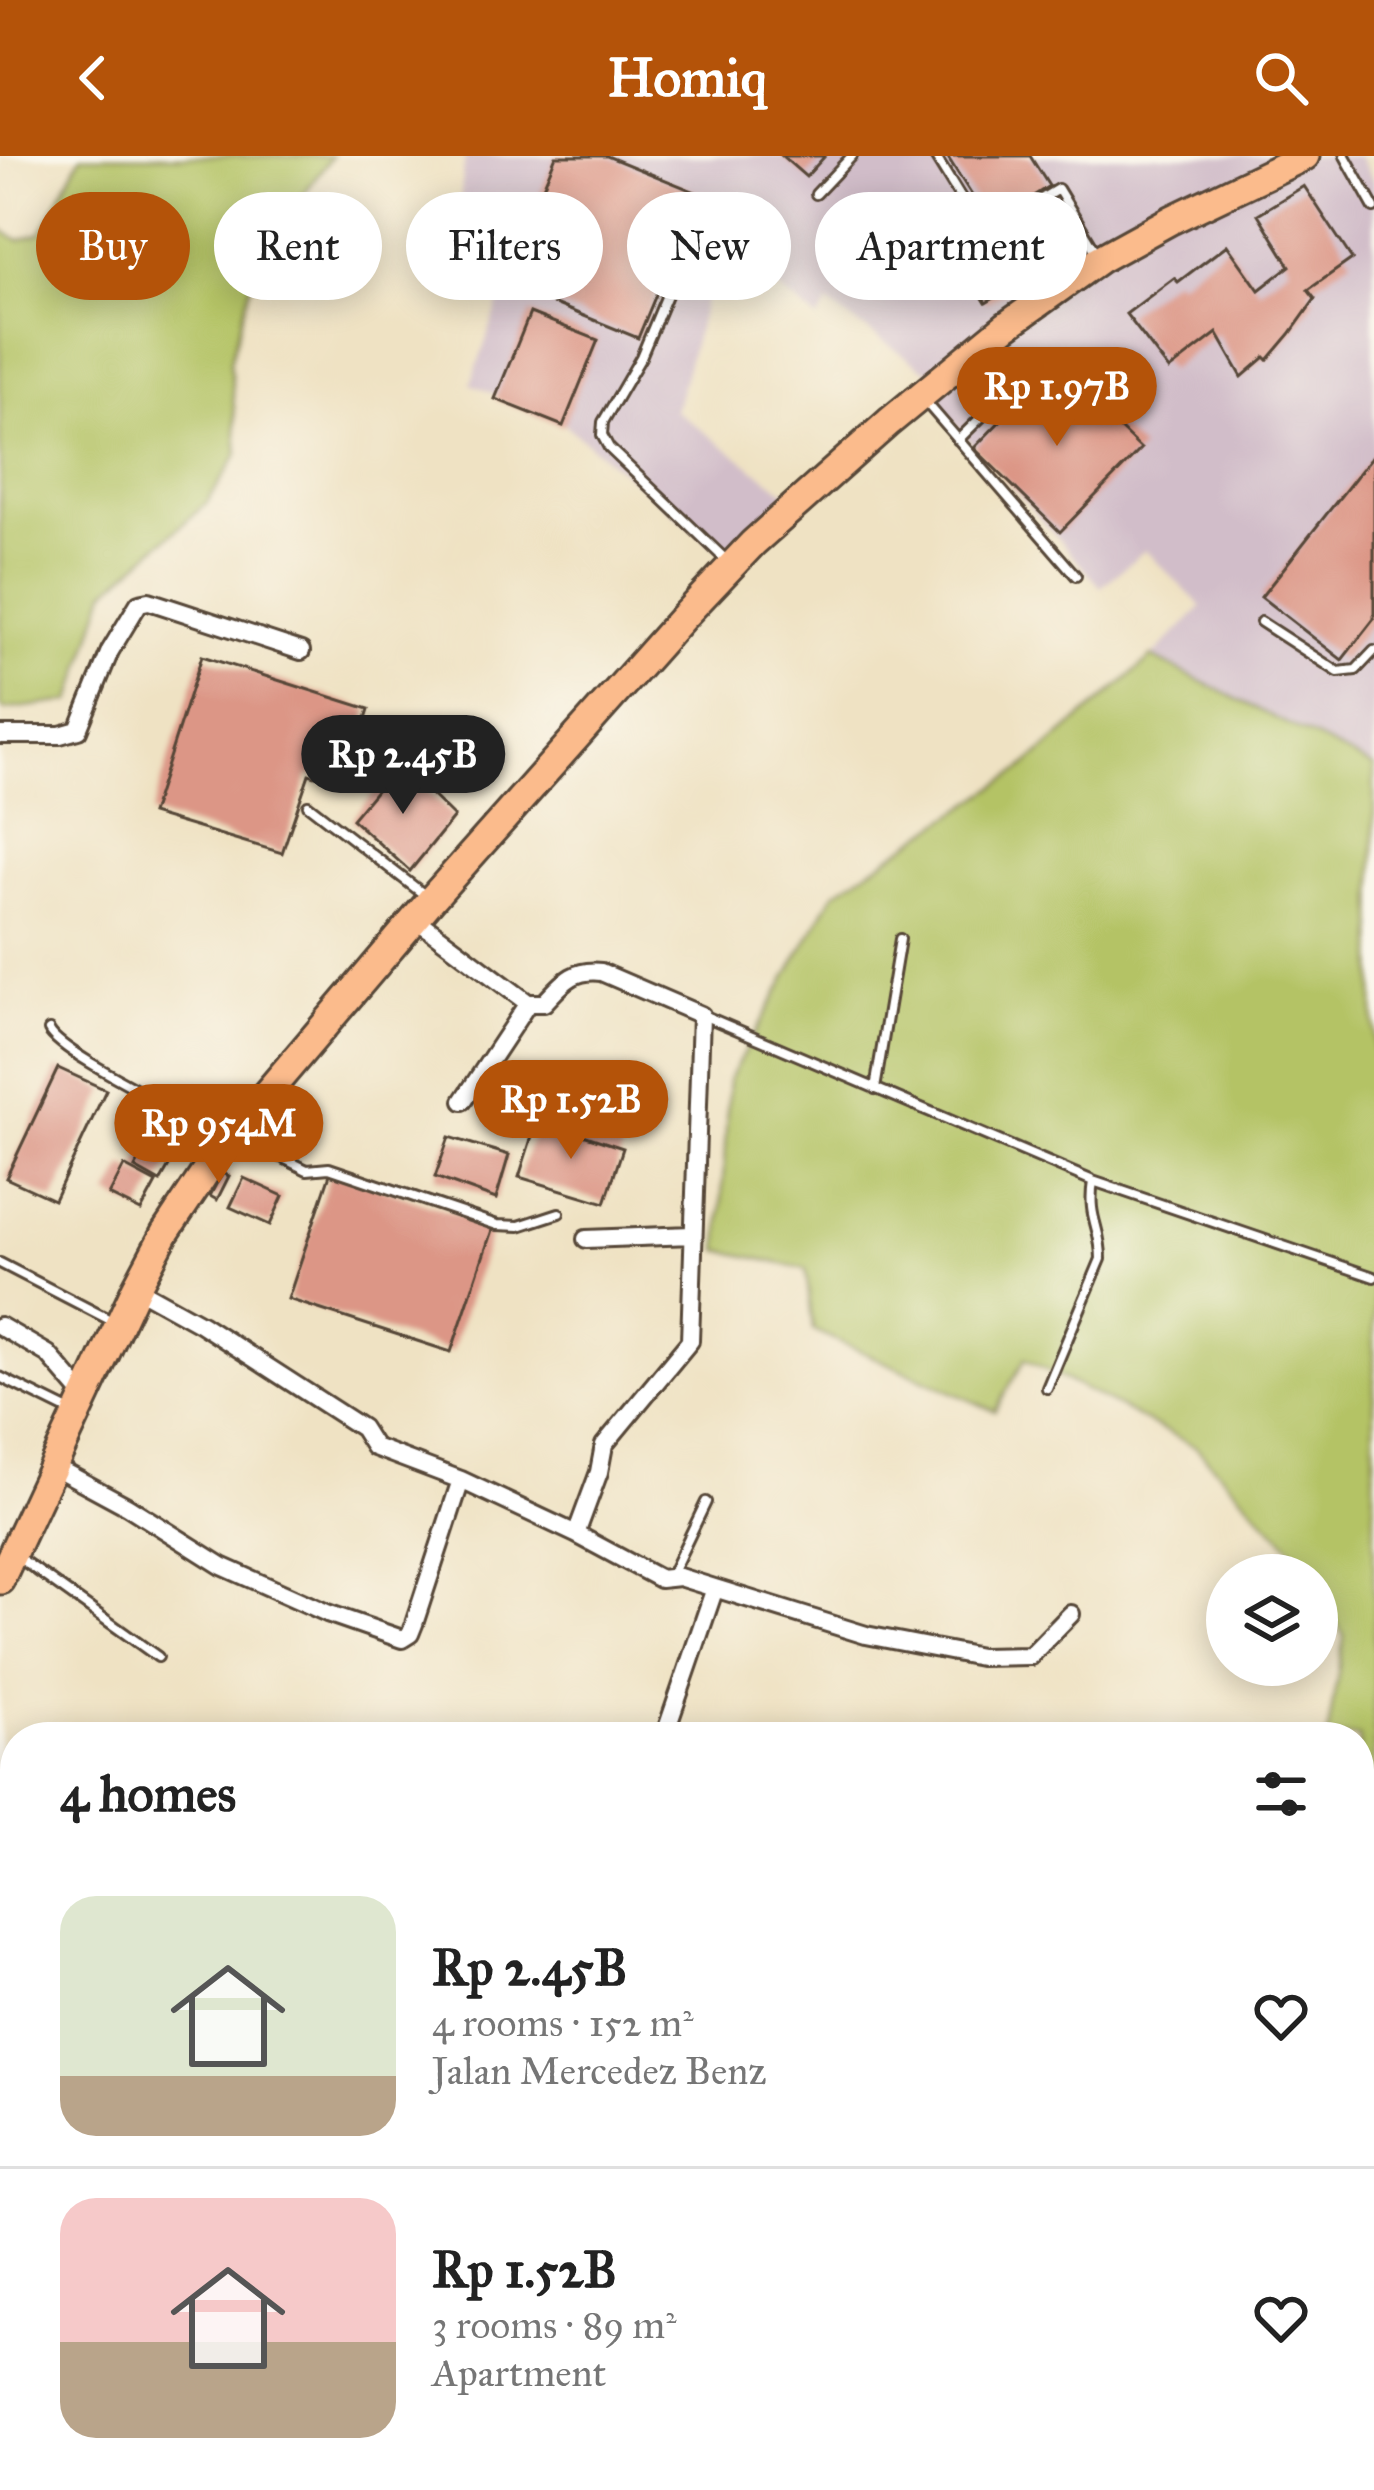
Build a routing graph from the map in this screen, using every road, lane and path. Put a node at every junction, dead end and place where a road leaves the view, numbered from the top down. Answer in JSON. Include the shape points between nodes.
{"nodes":[{"id":1,"x":852,"y":156,"type":"edge"},
{"id":2,"x":934,"y":156,"type":"edge"},
{"id":3,"x":1305,"y":156,"type":"edge"},
{"id":4,"x":1345,"y":156,"type":"edge"},
{"id":5,"x":1266,"y":164,"type":"edge"},
{"id":6,"x":818,"y":192,"type":"edge"},
{"id":7,"x":1374,"y":208,"type":"edge"},
{"id":8,"x":1100,"y":259,"type":"junction"},
{"id":9,"x":665,"y":300,"type":"edge"},
{"id":10,"x":1017,"y":382,"type":"dead end"},
{"id":11,"x":921,"y":396,"type":"junction"},
{"id":12,"x":958,"y":440,"type":"junction"},
{"id":13,"x":732,"y":566,"type":"junction"},
{"id":14,"x":1076,"y":576,"type":"dead end"},
{"id":15,"x":1261,"y":622,"type":"dead end"},
{"id":16,"x":301,"y":651,"type":"dead end"},
{"id":17,"x":1374,"y":651,"type":"edge"},
{"id":18,"x":0,"y":735,"type":"edge"},
{"id":19,"x":308,"y":806,"type":"dead end"},
{"id":20,"x":423,"y":909,"type":"junction"},
{"id":21,"x":900,"y":939,"type":"dead end"},
{"id":22,"x":528,"y":1003,"type":"junction"},
{"id":23,"x":701,"y":1015,"type":"junction"},
{"id":24,"x":49,"y":1030,"type":"dead end"},
{"id":25,"x":875,"y":1088,"type":"junction"},
{"id":26,"x":463,"y":1101,"type":"dead end"},
{"id":27,"x":232,"y":1135,"type":"junction"},
{"id":28,"x":1094,"y":1180,"type":"junction"},
{"id":29,"x":559,"y":1213,"type":"dead end"},
{"id":30,"x":692,"y":1235,"type":"junction"},
{"id":31,"x":586,"y":1239,"type":"dead end"},
{"id":32,"x":0,"y":1263,"type":"edge"},
{"id":33,"x":1374,"y":1277,"type":"edge"},
{"id":34,"x":136,"y":1288,"type":"junction"},
{"id":35,"x":118,"y":1324,"type":"junction"},
{"id":36,"x":0,"y":1326,"type":"edge"},
{"id":37,"x":0,"y":1377,"type":"edge"},
{"id":38,"x":1047,"y":1388,"type":"dead end"},
{"id":39,"x":81,"y":1406,"type":"junction"},
{"id":40,"x":53,"y":1466,"type":"junction"},
{"id":41,"x":461,"y":1480,"type":"junction"},
{"id":42,"x":706,"y":1502,"type":"dead end"},
{"id":43,"x":576,"y":1534,"type":"junction"},
{"id":44,"x":13,"y":1553,"type":"junction"},
{"id":45,"x":0,"y":1580,"type":"edge"},
{"id":46,"x":669,"y":1580,"type":"junction"},
{"id":47,"x":715,"y":1588,"type":"junction"},
{"id":48,"x":1071,"y":1614,"type":"dead end"},
{"id":49,"x":158,"y":1658,"type":"dead end"},
{"id":50,"x":669,"y":1722,"type":"edge"}],
"edges":[{"from":1,"to":6,"type":"lane"},
{"from":2,"to":8,"type":"lane","via":[[983,233],[1058,189]]},
{"from":3,"to":5,"type":"main road"},
{"from":4,"to":7,"type":"lane"},
{"from":5,"to":8,"type":"main road"},
{"from":8,"to":11,"type":"main road"},
{"from":9,"to":13,"type":"lane","via":[[602,435]]},
{"from":10,"to":12,"type":"lane"},
{"from":11,"to":12,"type":"lane"},
{"from":11,"to":13,"type":"main road"},
{"from":12,"to":14,"type":"lane"},
{"from":13,"to":20,"type":"main road"},
{"from":15,"to":17,"type":"lane","via":[[1338,672],[1356,670]]},
{"from":16,"to":18,"type":"street","via":[[139,603],[78,730]]},
{"from":19,"to":20,"type":"lane"},
{"from":20,"to":22,"type":"street"},
{"from":20,"to":27,"type":"main road"},
{"from":21,"to":25,"type":"lane"},
{"from":22,"to":23,"type":"street","via":[[544,1003],[569,975],[587,970]]},
{"from":22,"to":26,"type":"street"},
{"from":23,"to":25,"type":"lane"},
{"from":23,"to":30,"type":"street"},
{"from":24,"to":27,"type":"lane","via":[[65,1049]]},
{"from":25,"to":28,"type":"lane"},
{"from":27,"to":29,"type":"lane","via":[[307,1170],[328,1168],[497,1225]]},
{"from":27,"to":34,"type":"main road"},
{"from":28,"to":33,"type":"lane"},
{"from":28,"to":38,"type":"lane","via":[[1089,1209],[1101,1259]]},
{"from":30,"to":31,"type":"street"},
{"from":30,"to":43,"type":"street","via":[[690,1341],[604,1445]]},
{"from":32,"to":35,"type":"lane"},
{"from":34,"to":35,"type":"main road"},
{"from":34,"to":41,"type":"street","via":[[362,1428],[374,1448]]},
{"from":35,"to":39,"type":"main road"},
{"from":36,"to":39,"type":"street","via":[[48,1354]]},
{"from":37,"to":39,"type":"lane"},
{"from":39,"to":40,"type":"main road"},
{"from":40,"to":41,"type":"street","via":[[222,1566],[394,1638],[410,1634]]},
{"from":40,"to":44,"type":"main road"},
{"from":41,"to":43,"type":"street"},
{"from":42,"to":46,"type":"lane"},
{"from":43,"to":46,"type":"street"},
{"from":44,"to":45,"type":"main road"},
{"from":44,"to":49,"type":"lane"},
{"from":46,"to":47,"type":"street"},
{"from":47,"to":48,"type":"street","via":[[866,1635],[1004,1659],[1030,1657]]},
{"from":47,"to":50,"type":"street"}]}
